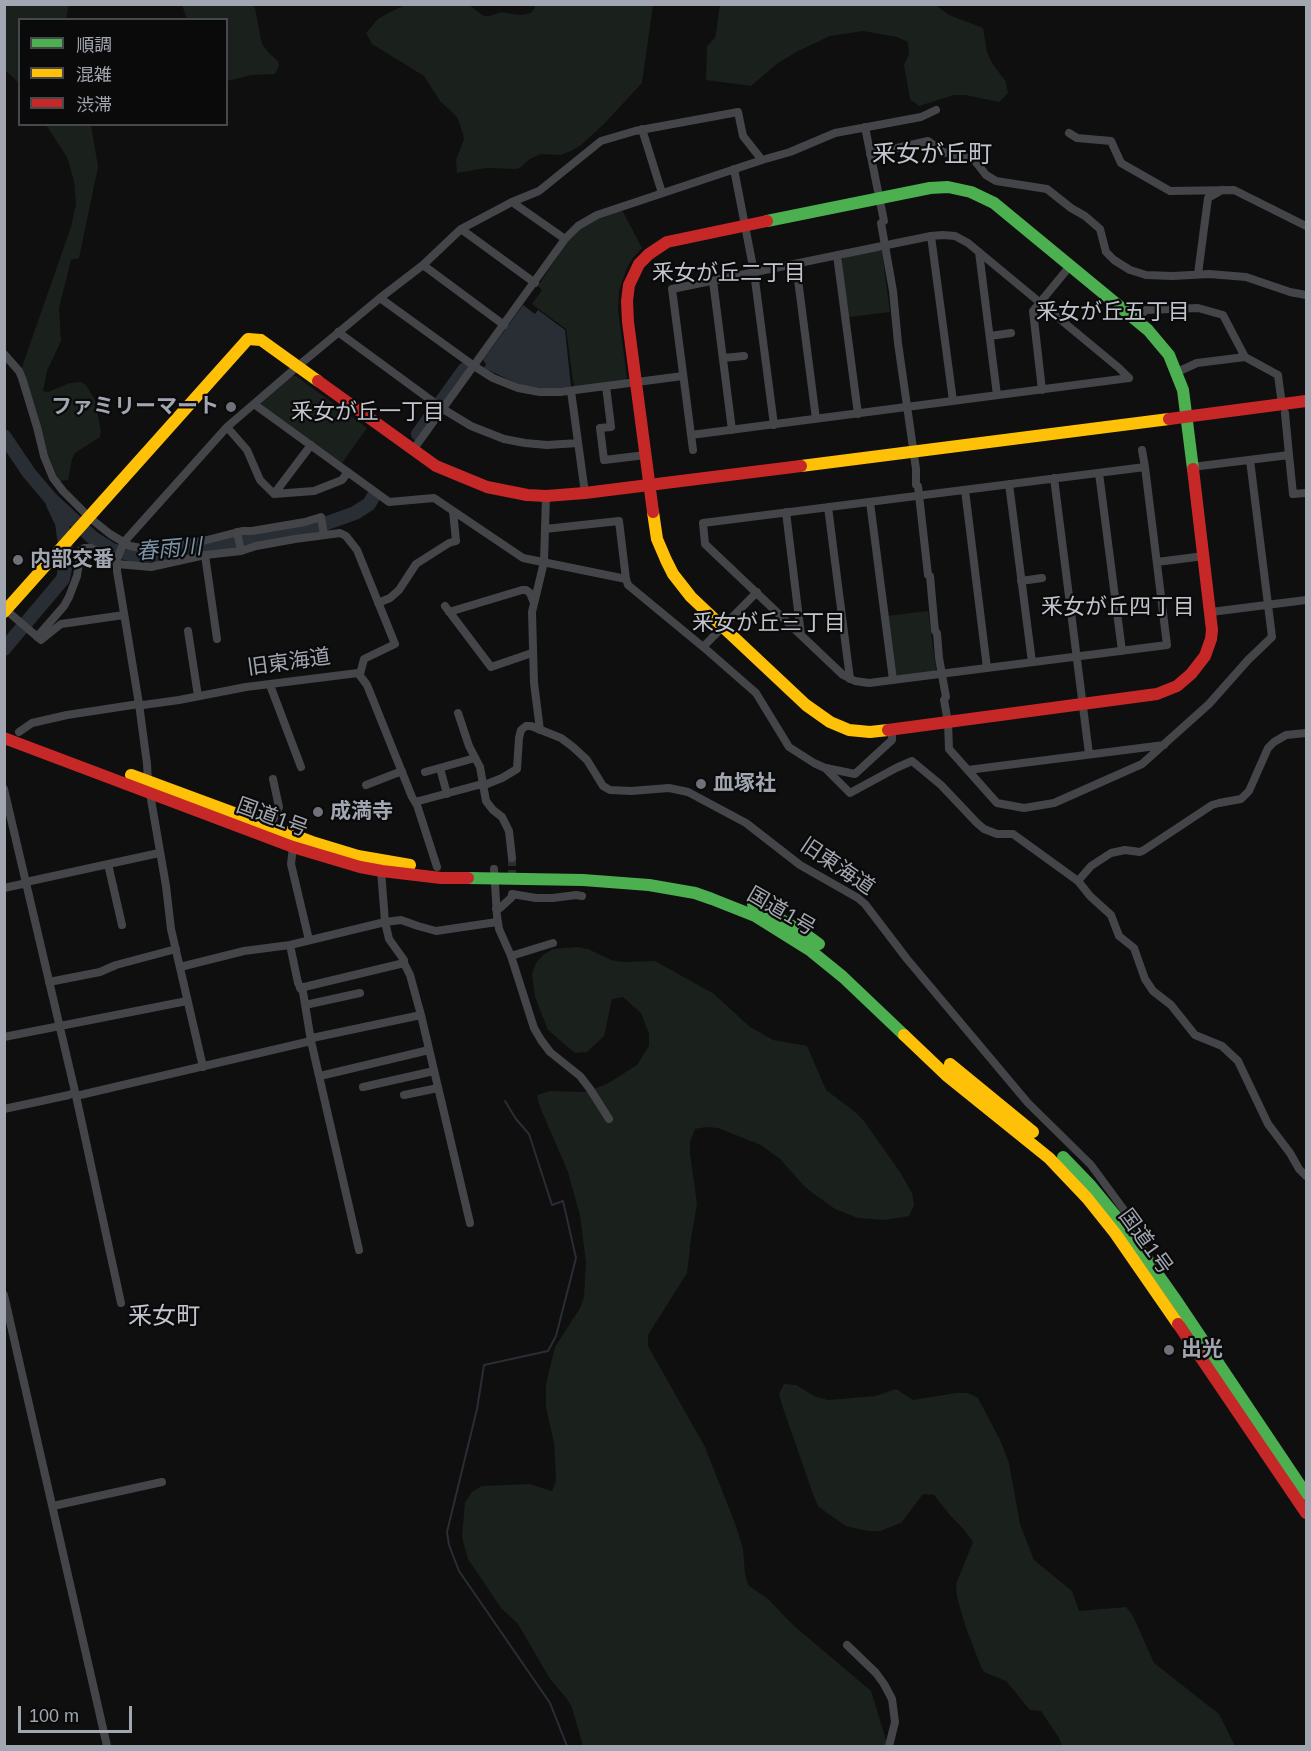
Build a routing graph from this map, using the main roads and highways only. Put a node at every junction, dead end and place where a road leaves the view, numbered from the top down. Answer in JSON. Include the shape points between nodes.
{"nodes":[{"id":1,"x":1306,"y":401,"type":"edge"},
{"id":2,"x":1186,"y":416,"type":"junction"},
{"id":3,"x":650,"y":485,"type":"junction"},
{"id":4,"x":7,"y":612,"type":"edge"},
{"id":5,"x":4,"y":727,"type":"edge"},
{"id":6,"x":4,"y":738,"type":"edge"},
{"id":7,"x":381,"y":866,"type":"junction"},
{"id":8,"x":495,"y":874,"type":"junction"},
{"id":9,"x":1288,"y":1475,"type":"junction"},
{"id":10,"x":1306,"y":1494,"type":"edge"},
{"id":11,"x":1306,"y":1513,"type":"edge"}],
"edges":[{"from":1,"to":2,"type":"main road","via":[[1283,409]]},
{"from":2,"to":3,"type":"main road"},
{"from":2,"to":3,"type":"main road","via":[[1177,372],[1159,341],[994,203],[971,192],[939,187],[667,242],[639,264],[629,285],[627,301]]},
{"from":2,"to":3,"type":"main road","via":[[1212,630],[1209,646],[1197,668],[1177,686],[1146,697],[870,732],[839,727],[819,716],[691,597],[673,574],[655,530]]},
{"from":3,"to":4,"type":"main road","via":[[546,496],[473,483],[436,466],[261,340],[248,339]]},
{"from":5,"to":7,"type":"main road","name":"国道1号"},
{"from":6,"to":7,"type":"main road","name":"国道1号","via":[[293,848],[337,861]]},
{"from":7,"to":8,"type":"main road","name":"国道1号"},
{"from":7,"to":8,"type":"main road","name":"国道1号","via":[[441,878]]},
{"from":8,"to":9,"type":"main road","name":"国道1号","via":[[601,871],[654,875],[704,885],[742,899],[801,930],[944,1059],[1055,1150],[1091,1186]]},
{"from":9,"to":10,"type":"main road","name":"国道1号"},
{"from":9,"to":11,"type":"main road","name":"国道1号"}]}
